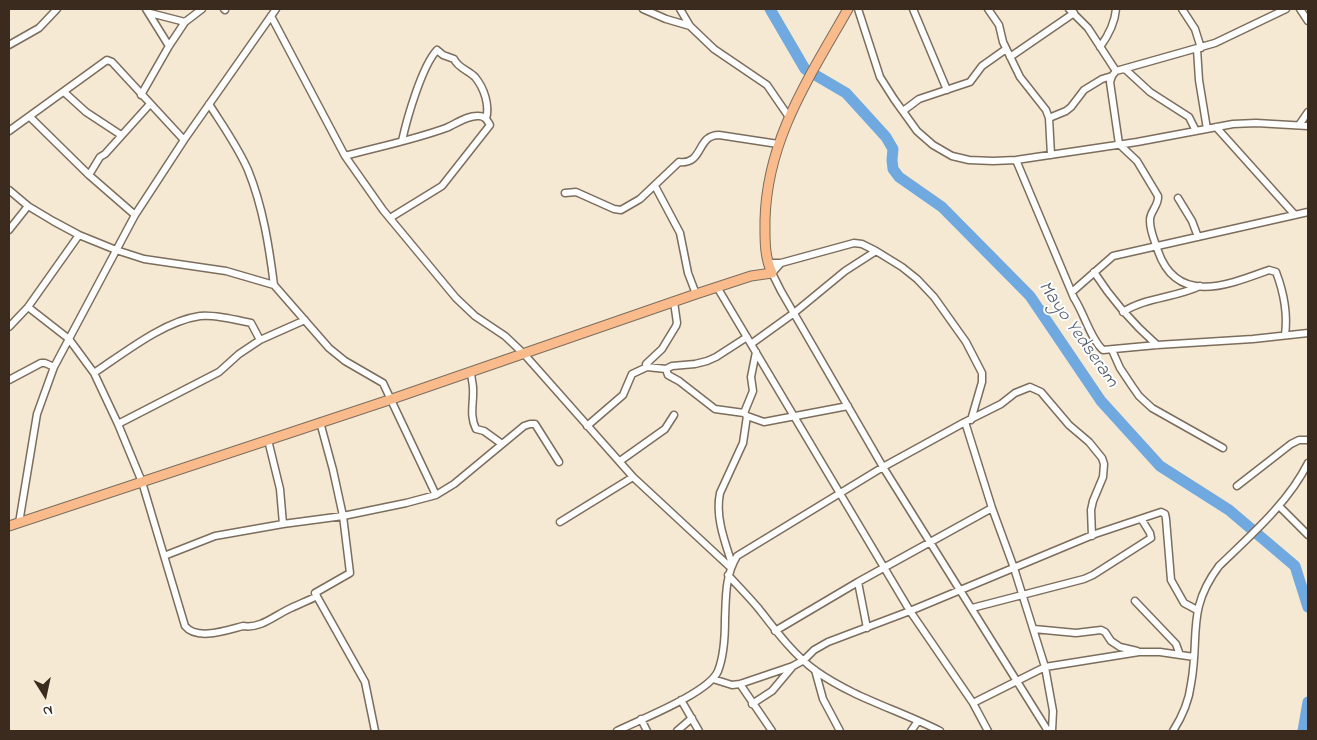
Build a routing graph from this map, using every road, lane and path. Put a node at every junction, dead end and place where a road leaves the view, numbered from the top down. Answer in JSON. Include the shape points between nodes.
{"nodes":[{"id":1,"x":57,"y":9,"type":"edge"},
{"id":2,"x":202,"y":9,"type":"edge"},
{"id":3,"x":276,"y":9,"type":"edge"},
{"id":4,"x":643,"y":9,"type":"edge"},
{"id":5,"x":680,"y":9,"type":"edge"},
{"id":6,"x":848,"y":9,"type":"edge"},
{"id":7,"x":858,"y":9,"type":"edge"},
{"id":8,"x":913,"y":9,"type":"edge"},
{"id":9,"x":988,"y":9,"type":"edge"},
{"id":10,"x":1116,"y":9,"type":"edge"},
{"id":11,"x":1182,"y":9,"type":"edge"},
{"id":12,"x":1286,"y":9,"type":"edge"},
{"id":13,"x":1300,"y":9,"type":"edge"},
{"id":14,"x":148,"y":11,"type":"edge"},
{"id":15,"x":1072,"y":11,"type":"edge"},
{"id":16,"x":271,"y":16,"type":"junction"},
{"id":17,"x":1308,"y":21,"type":"edge"},
{"id":18,"x":185,"y":22,"type":"junction"},
{"id":19,"x":690,"y":26,"type":"junction"},
{"id":20,"x":9,"y":45,"type":"edge"},
{"id":21,"x":169,"y":46,"type":"junction"},
{"id":22,"x":1100,"y":47,"type":"junction"},
{"id":23,"x":1199,"y":48,"type":"junction"},
{"id":24,"x":1006,"y":49,"type":"junction"},
{"id":25,"x":1010,"y":57,"type":"junction"},
{"id":26,"x":1125,"y":69,"type":"junction"},
{"id":27,"x":1114,"y":74,"type":"junction"},
{"id":28,"x":947,"y":90,"type":"junction"},
{"id":29,"x":64,"y":92,"type":"junction"},
{"id":30,"x":141,"y":95,"type":"junction"},
{"id":31,"x":150,"y":104,"type":"junction"},
{"id":32,"x":209,"y":104,"type":"junction"},
{"id":33,"x":902,"y":111,"type":"junction"},
{"id":34,"x":1308,"y":112,"type":"edge"},
{"id":35,"x":30,"y":117,"type":"junction"},
{"id":36,"x":789,"y":117,"type":"junction"},
{"id":37,"x":1049,"y":118,"type":"junction"},
{"id":38,"x":486,"y":119,"type":"junction"},
{"id":39,"x":1299,"y":125,"type":"junction"},
{"id":40,"x":1308,"y":126,"type":"edge"},
{"id":41,"x":1216,"y":127,"type":"junction"},
{"id":42,"x":1207,"y":128,"type":"junction"},
{"id":43,"x":9,"y":131,"type":"edge"},
{"id":44,"x":1196,"y":131,"type":"junction"},
{"id":45,"x":121,"y":135,"type":"junction"},
{"id":46,"x":184,"y":140,"type":"junction"},
{"id":47,"x":402,"y":141,"type":"junction"},
{"id":48,"x":778,"y":144,"type":"junction"},
{"id":49,"x":1119,"y":144,"type":"junction"},
{"id":50,"x":1051,"y":155,"type":"junction"},
{"id":51,"x":344,"y":156,"type":"junction"},
{"id":52,"x":1016,"y":160,"type":"junction"},
{"id":53,"x":90,"y":175,"type":"junction"},
{"id":54,"x":655,"y":186,"type":"junction"},
{"id":55,"x":9,"y":190,"type":"edge"},
{"id":56,"x":565,"y":193,"type":"dead end"},
{"id":57,"x":1178,"y":198,"type":"dead end"},
{"id":58,"x":28,"y":206,"type":"junction"},
{"id":59,"x":1308,"y":212,"type":"edge"},
{"id":60,"x":135,"y":215,"type":"junction"},
{"id":61,"x":1295,"y":215,"type":"junction"},
{"id":62,"x":390,"y":218,"type":"junction"},
{"id":63,"x":9,"y":230,"type":"edge"},
{"id":64,"x":79,"y":235,"type":"junction"},
{"id":65,"x":1198,"y":237,"type":"junction"},
{"id":66,"x":1157,"y":247,"type":"junction"},
{"id":67,"x":116,"y":250,"type":"junction"},
{"id":68,"x":876,"y":251,"type":"junction"},
{"id":69,"x":768,"y":263,"type":"junction"},
{"id":70,"x":781,"y":263,"type":"junction"},
{"id":71,"x":1094,"y":272,"type":"junction"},
{"id":72,"x":772,"y":273,"type":"junction"},
{"id":73,"x":751,"y":276,"type":"junction"},
{"id":74,"x":274,"y":285,"type":"junction"},
{"id":75,"x":1201,"y":286,"type":"junction"},
{"id":76,"x":717,"y":288,"type":"junction"},
{"id":77,"x":1072,"y":292,"type":"junction"},
{"id":78,"x":696,"y":294,"type":"junction"},
{"id":79,"x":674,"y":302,"type":"junction"},
{"id":80,"x":28,"y":307,"type":"junction"},
{"id":81,"x":1123,"y":312,"type":"junction"},
{"id":82,"x":794,"y":313,"type":"junction"},
{"id":83,"x":305,"y":320,"type":"junction"},
{"id":84,"x":9,"y":327,"type":"edge"},
{"id":85,"x":1308,"y":333,"type":"edge"},
{"id":86,"x":1284,"y":335,"type":"junction"},
{"id":87,"x":747,"y":337,"type":"junction"},
{"id":88,"x":69,"y":339,"type":"junction"},
{"id":89,"x":260,"y":340,"type":"junction"},
{"id":90,"x":751,"y":344,"type":"junction"},
{"id":91,"x":1157,"y":345,"type":"junction"},
{"id":92,"x":1112,"y":350,"type":"junction"},
{"id":93,"x":756,"y":352,"type":"junction"},
{"id":94,"x":524,"y":354,"type":"junction"},
{"id":95,"x":54,"y":367,"type":"junction"},
{"id":96,"x":647,"y":367,"type":"junction"},
{"id":97,"x":666,"y":369,"type":"junction"},
{"id":98,"x":471,"y":372,"type":"junction"},
{"id":99,"x":94,"y":373,"type":"junction"},
{"id":100,"x":9,"y":380,"type":"edge"},
{"id":101,"x":392,"y":399,"type":"junction"},
{"id":102,"x":848,"y":406,"type":"junction"},
{"id":103,"x":746,"y":414,"type":"junction"},
{"id":104,"x":674,"y":415,"type":"dead end"},
{"id":105,"x":794,"y":417,"type":"junction"},
{"id":106,"x":968,"y":421,"type":"junction"},
{"id":107,"x":320,"y":422,"type":"junction"},
{"id":108,"x":118,"y":424,"type":"junction"},
{"id":109,"x":587,"y":426,"type":"junction"},
{"id":110,"x":268,"y":440,"type":"junction"},
{"id":111,"x":1308,"y":440,"type":"edge"},
{"id":112,"x":502,"y":444,"type":"junction"},
{"id":113,"x":1223,"y":448,"type":"dead end"},
{"id":114,"x":620,"y":461,"type":"junction"},
{"id":115,"x":559,"y":462,"type":"dead end"},
{"id":116,"x":1308,"y":463,"type":"edge"},
{"id":117,"x":884,"y":467,"type":"junction"},
{"id":118,"x":633,"y":478,"type":"junction"},
{"id":119,"x":142,"y":482,"type":"junction"},
{"id":120,"x":1237,"y":486,"type":"dead end"},
{"id":121,"x":839,"y":494,"type":"junction"},
{"id":122,"x":436,"y":495,"type":"junction"},
{"id":123,"x":1279,"y":506,"type":"junction"},
{"id":124,"x":992,"y":508,"type":"junction"},
{"id":125,"x":342,"y":516,"type":"junction"},
{"id":126,"x":1142,"y":520,"type":"junction"},
{"id":127,"x":560,"y":522,"type":"dead end"},
{"id":128,"x":19,"y":523,"type":"junction"},
{"id":129,"x":283,"y":524,"type":"junction"},
{"id":130,"x":9,"y":526,"type":"edge"},
{"id":131,"x":1308,"y":535,"type":"edge"},
{"id":132,"x":1092,"y":536,"type":"junction"},
{"id":133,"x":930,"y":542,"type":"junction"},
{"id":134,"x":164,"y":556,"type":"junction"},
{"id":135,"x":731,"y":566,"type":"junction"},
{"id":136,"x":884,"y":568,"type":"junction"},
{"id":137,"x":1014,"y":568,"type":"junction"},
{"id":138,"x":728,"y":575,"type":"junction"},
{"id":139,"x":858,"y":582,"type":"junction"},
{"id":140,"x":960,"y":590,"type":"junction"},
{"id":141,"x":1023,"y":595,"type":"junction"},
{"id":142,"x":317,"y":596,"type":"junction"},
{"id":143,"x":1135,"y":601,"type":"dead end"},
{"id":144,"x":972,"y":608,"type":"junction"},
{"id":145,"x":1197,"y":610,"type":"junction"},
{"id":146,"x":910,"y":611,"type":"junction"},
{"id":147,"x":867,"y":628,"type":"junction"},
{"id":148,"x":1034,"y":629,"type":"junction"},
{"id":149,"x":775,"y":631,"type":"junction"},
{"id":150,"x":1139,"y":652,"type":"junction"},
{"id":151,"x":1180,"y":655,"type":"junction"},
{"id":152,"x":1194,"y":657,"type":"junction"},
{"id":153,"x":804,"y":660,"type":"junction"},
{"id":154,"x":793,"y":666,"type":"junction"},
{"id":155,"x":1045,"y":667,"type":"junction"},
{"id":156,"x":815,"y":670,"type":"junction"},
{"id":157,"x":713,"y":679,"type":"junction"},
{"id":158,"x":1017,"y":680,"type":"junction"},
{"id":159,"x":740,"y":684,"type":"junction"},
{"id":160,"x":681,"y":700,"type":"junction"},
{"id":161,"x":973,"y":703,"type":"junction"},
{"id":162,"x":752,"y":704,"type":"junction"},
{"id":163,"x":692,"y":718,"type":"junction"},
{"id":164,"x":641,"y":720,"type":"junction"},
{"id":165,"x":918,"y":721,"type":"junction"},
{"id":166,"x":932,"y":729,"type":"edge"},
{"id":167,"x":375,"y":731,"type":"edge"},
{"id":168,"x":617,"y":731,"type":"edge"},
{"id":169,"x":647,"y":731,"type":"edge"},
{"id":170,"x":677,"y":731,"type":"edge"},
{"id":171,"x":700,"y":731,"type":"edge"},
{"id":172,"x":772,"y":731,"type":"edge"},
{"id":173,"x":840,"y":731,"type":"edge"},
{"id":174,"x":911,"y":731,"type":"edge"},
{"id":175,"x":940,"y":731,"type":"edge"},
{"id":176,"x":988,"y":731,"type":"edge"},
{"id":177,"x":1048,"y":731,"type":"edge"},
{"id":178,"x":1052,"y":731,"type":"edge"},
{"id":179,"x":1173,"y":731,"type":"edge"}],
"edges":[{"from":1,"to":20,"type":"street","via":[[40,28]]},
{"from":2,"to":18,"type":"street"},
{"from":3,"to":16,"type":"street"},
{"from":4,"to":19,"type":"street"},
{"from":5,"to":19,"type":"street"},
{"from":6,"to":36,"type":"main road"},
{"from":7,"to":33,"type":"street","via":[[880,77]]},
{"from":8,"to":28,"type":"street"},
{"from":9,"to":24,"type":"street","via":[[999,25]]},
{"from":10,"to":22,"type":"street","via":[[1108,35]]},
{"from":11,"to":23,"type":"street","via":[[1195,29]]},
{"from":12,"to":23,"type":"street"},
{"from":13,"to":17,"type":"street"},
{"from":14,"to":18,"type":"street"},
{"from":14,"to":21,"type":"street"},
{"from":15,"to":22,"type":"street"},
{"from":15,"to":25,"type":"street"},
{"from":16,"to":32,"type":"street"},
{"from":16,"to":51,"type":"street"},
{"from":18,"to":21,"type":"street"},
{"from":19,"to":36,"type":"street","via":[[714,49],[767,86]]},
{"from":21,"to":30,"type":"street"},
{"from":22,"to":27,"type":"street"},
{"from":23,"to":26,"type":"street"},
{"from":23,"to":42,"type":"street"},
{"from":24,"to":25,"type":"street"},
{"from":24,"to":28,"type":"street","via":[[982,66],[970,82]]},
{"from":25,"to":37,"type":"street"},
{"from":26,"to":27,"type":"street"},
{"from":26,"to":44,"type":"street","via":[[1150,92],[1189,117]]},
{"from":27,"to":37,"type":"street","via":[[1084,90],[1066,111]]},
{"from":27,"to":49,"type":"street","via":[[1110,82]]},
{"from":28,"to":33,"type":"street","via":[[919,99]]},
{"from":29,"to":30,"type":"street","via":[[107,60]]},
{"from":29,"to":35,"type":"street"},
{"from":29,"to":45,"type":"street","via":[[86,112]]},
{"from":30,"to":31,"type":"street"},
{"from":31,"to":45,"type":"street"},
{"from":31,"to":46,"type":"street"},
{"from":32,"to":46,"type":"street"},
{"from":32,"to":74,"type":"street","via":[[248,170],[264,223]]},
{"from":33,"to":52,"type":"street","via":[[933,145],[952,156],[969,160]]},
{"from":34,"to":39,"type":"street"},
{"from":35,"to":43,"type":"street"},
{"from":35,"to":53,"type":"street"},
{"from":36,"to":48,"type":"main road"},
{"from":37,"to":50,"type":"street"},
{"from":38,"to":47,"type":"street","via":[[479,116],[466,118]]},
{"from":38,"to":47,"type":"street","via":[[489,109],[475,77],[454,59],[437,50],[423,75]]},
{"from":38,"to":62,"type":"street","via":[[490,125],[442,186]]},
{"from":39,"to":40,"type":"street"},
{"from":39,"to":41,"type":"street","via":[[1256,122]]},
{"from":41,"to":42,"type":"street"},
{"from":41,"to":61,"type":"street"},
{"from":42,"to":44,"type":"street"},
{"from":44,"to":49,"type":"street"},
{"from":45,"to":53,"type":"street","via":[[100,158]]},
{"from":46,"to":60,"type":"street"},
{"from":47,"to":51,"type":"street"},
{"from":48,"to":54,"type":"street","via":[[711,136],[706,138],[692,160],[679,162]]},
{"from":48,"to":69,"type":"main road","via":[[766,197]]},
{"from":49,"to":50,"type":"street"},
{"from":49,"to":66,"type":"street","via":[[1137,161],[1158,196],[1149,220]]},
{"from":50,"to":52,"type":"street"},
{"from":51,"to":62,"type":"street"},
{"from":52,"to":77,"type":"street"},
{"from":53,"to":60,"type":"street"},
{"from":54,"to":56,"type":"street","via":[[621,210],[576,192]]},
{"from":54,"to":78,"type":"street","via":[[680,233]]},
{"from":55,"to":58,"type":"street"},
{"from":57,"to":65,"type":"street"},
{"from":58,"to":63,"type":"street"},
{"from":58,"to":64,"type":"street"},
{"from":59,"to":61,"type":"street"},
{"from":60,"to":67,"type":"street"},
{"from":61,"to":65,"type":"street"},
{"from":62,"to":94,"type":"street","via":[[456,298]]},
{"from":64,"to":67,"type":"street"},
{"from":64,"to":80,"type":"street"},
{"from":65,"to":66,"type":"street"},
{"from":66,"to":71,"type":"street","via":[[1113,256]]},
{"from":66,"to":75,"type":"street","via":[[1162,262],[1176,279]]},
{"from":67,"to":74,"type":"street","via":[[144,259],[226,271]]},
{"from":67,"to":88,"type":"street"},
{"from":68,"to":70,"type":"street","via":[[854,243]]},
{"from":68,"to":82,"type":"street","via":[[845,271]]},
{"from":68,"to":106,"type":"street","via":[[918,279],[970,350],[982,373],[982,382]]},
{"from":69,"to":70,"type":"street"},
{"from":69,"to":72,"type":"main road"},
{"from":69,"to":73,"type":"main road"},
{"from":70,"to":72,"type":"street"},
{"from":71,"to":77,"type":"street"},
{"from":71,"to":81,"type":"street"},
{"from":72,"to":73,"type":"main road"},
{"from":72,"to":82,"type":"street"},
{"from":73,"to":76,"type":"main road"},
{"from":74,"to":83,"type":"street"},
{"from":75,"to":81,"type":"street","via":[[1133,306]]},
{"from":75,"to":86,"type":"street","via":[[1224,286],[1269,270],[1276,272],[1286,309]]},
{"from":76,"to":78,"type":"main road"},
{"from":76,"to":87,"type":"street"},
{"from":77,"to":92,"type":"street","via":[[1096,344],[1103,350]]},
{"from":78,"to":79,"type":"main road"},
{"from":79,"to":94,"type":"main road"},
{"from":79,"to":96,"type":"street","via":[[678,322],[662,349],[646,364]]},
{"from":80,"to":84,"type":"street"},
{"from":80,"to":88,"type":"street"},
{"from":81,"to":91,"type":"street"},
{"from":82,"to":90,"type":"street"},
{"from":82,"to":102,"type":"street"},
{"from":83,"to":89,"type":"street"},
{"from":83,"to":101,"type":"street","via":[[345,361],[382,383]]},
{"from":85,"to":86,"type":"street"},
{"from":86,"to":91,"type":"street","via":[[1253,340]]},
{"from":87,"to":90,"type":"street"},
{"from":87,"to":97,"type":"street","via":[[716,357]]},
{"from":88,"to":95,"type":"street"},
{"from":88,"to":99,"type":"street"},
{"from":89,"to":99,"type":"street","via":[[251,323],[201,316],[146,338]]},
{"from":89,"to":108,"type":"street","via":[[219,372]]},
{"from":90,"to":93,"type":"street"},
{"from":91,"to":92,"type":"street"},
{"from":92,"to":113,"type":"street","via":[[1132,386],[1152,408]]},
{"from":93,"to":103,"type":"street","via":[[751,377],[753,391]]},
{"from":93,"to":105,"type":"street"},
{"from":94,"to":98,"type":"main road"},
{"from":94,"to":109,"type":"street"},
{"from":95,"to":100,"type":"street","via":[[41,363]]},
{"from":95,"to":128,"type":"street","via":[[37,414]]},
{"from":96,"to":97,"type":"street"},
{"from":96,"to":109,"type":"street","via":[[632,374],[622,395]]},
{"from":97,"to":103,"type":"street","via":[[668,375],[715,409]]},
{"from":98,"to":101,"type":"main road"},
{"from":98,"to":112,"type":"street","via":[[474,385],[472,412],[476,428]]},
{"from":99,"to":108,"type":"street"},
{"from":101,"to":107,"type":"main road"},
{"from":101,"to":122,"type":"street"},
{"from":102,"to":105,"type":"street"},
{"from":102,"to":117,"type":"street"},
{"from":103,"to":105,"type":"street","via":[[764,422]]},
{"from":103,"to":135,"type":"street","via":[[742,443],[718,502]]},
{"from":104,"to":114,"type":"street","via":[[665,430]]},
{"from":105,"to":121,"type":"street"},
{"from":106,"to":117,"type":"street"},
{"from":106,"to":124,"type":"street"},
{"from":106,"to":132,"type":"street","via":[[1030,387],[1041,392],[1069,426],[1102,458],[1102,477],[1091,510]]},
{"from":107,"to":110,"type":"main road"},
{"from":107,"to":125,"type":"street","via":[[334,470]]},
{"from":108,"to":119,"type":"street"},
{"from":109,"to":114,"type":"street"},
{"from":110,"to":119,"type":"main road"},
{"from":110,"to":129,"type":"street","via":[[280,489]]},
{"from":111,"to":120,"type":"street","via":[[1291,444]]},
{"from":112,"to":115,"type":"street","via":[[524,426],[534,424]]},
{"from":112,"to":122,"type":"street"},
{"from":114,"to":118,"type":"street"},
{"from":116,"to":123,"type":"street"},
{"from":117,"to":121,"type":"street"},
{"from":117,"to":133,"type":"street"},
{"from":118,"to":127,"type":"street"},
{"from":118,"to":135,"type":"street"},
{"from":119,"to":128,"type":"main road"},
{"from":119,"to":134,"type":"street"},
{"from":121,"to":135,"type":"street","via":[[737,556]]},
{"from":121,"to":136,"type":"street"},
{"from":122,"to":125,"type":"street"},
{"from":123,"to":131,"type":"street"},
{"from":123,"to":145,"type":"street","via":[[1211,577]]},
{"from":124,"to":133,"type":"street"},
{"from":124,"to":137,"type":"street"},
{"from":125,"to":129,"type":"street"},
{"from":125,"to":142,"type":"street","via":[[350,573],[316,592]]},
{"from":126,"to":132,"type":"street"},
{"from":126,"to":141,"type":"street","via":[[1150,535],[1144,543],[1084,579]]},
{"from":126,"to":145,"type":"street","via":[[1161,512],[1165,514],[1171,580],[1184,603]]},
{"from":128,"to":130,"type":"main road"},
{"from":129,"to":134,"type":"street","via":[[215,536]]},
{"from":132,"to":137,"type":"street"},
{"from":133,"to":136,"type":"street"},
{"from":133,"to":140,"type":"street"},
{"from":134,"to":142,"type":"street","via":[[185,626],[192,632],[261,624]]},
{"from":135,"to":138,"type":"street"},
{"from":136,"to":139,"type":"street"},
{"from":136,"to":146,"type":"street"},
{"from":137,"to":140,"type":"street"},
{"from":137,"to":141,"type":"street"},
{"from":138,"to":149,"type":"street"},
{"from":138,"to":157,"type":"street","via":[[722,652],[718,672]]},
{"from":139,"to":147,"type":"street"},
{"from":139,"to":149,"type":"street"},
{"from":140,"to":144,"type":"street"},
{"from":140,"to":146,"type":"street"},
{"from":141,"to":144,"type":"street"},
{"from":141,"to":148,"type":"street"},
{"from":142,"to":167,"type":"street","via":[[366,682]]},
{"from":143,"to":151,"type":"street","via":[[1176,644]]},
{"from":144,"to":158,"type":"street"},
{"from":145,"to":152,"type":"street"},
{"from":146,"to":147,"type":"street"},
{"from":146,"to":161,"type":"street"},
{"from":147,"to":153,"type":"street","via":[[828,642]]},
{"from":148,"to":150,"type":"street","via":[[1076,633],[1101,630],[1120,648]]},
{"from":148,"to":155,"type":"street"},
{"from":149,"to":153,"type":"street"},
{"from":150,"to":151,"type":"street"},
{"from":150,"to":155,"type":"street"},
{"from":151,"to":152,"type":"street"},
{"from":152,"to":179,"type":"street","via":[[1189,696]]},
{"from":153,"to":154,"type":"street"},
{"from":153,"to":156,"type":"street"},
{"from":154,"to":159,"type":"street"},
{"from":154,"to":162,"type":"street","via":[[772,691]]},
{"from":155,"to":158,"type":"street"},
{"from":155,"to":178,"type":"street","via":[[1053,711]]},
{"from":156,"to":165,"type":"street","via":[[851,691]]},
{"from":156,"to":173,"type":"street","via":[[823,699]]},
{"from":157,"to":159,"type":"street"},
{"from":157,"to":160,"type":"street"},
{"from":158,"to":161,"type":"street"},
{"from":158,"to":177,"type":"street"},
{"from":159,"to":162,"type":"street"},
{"from":160,"to":163,"type":"street"},
{"from":160,"to":164,"type":"street"},
{"from":161,"to":176,"type":"street"},
{"from":162,"to":172,"type":"street"},
{"from":163,"to":170,"type":"street"},
{"from":163,"to":171,"type":"street"},
{"from":164,"to":168,"type":"street"},
{"from":164,"to":169,"type":"street"},
{"from":165,"to":166,"type":"street"},
{"from":165,"to":174,"type":"street"},
{"from":166,"to":175,"type":"street"}]}
